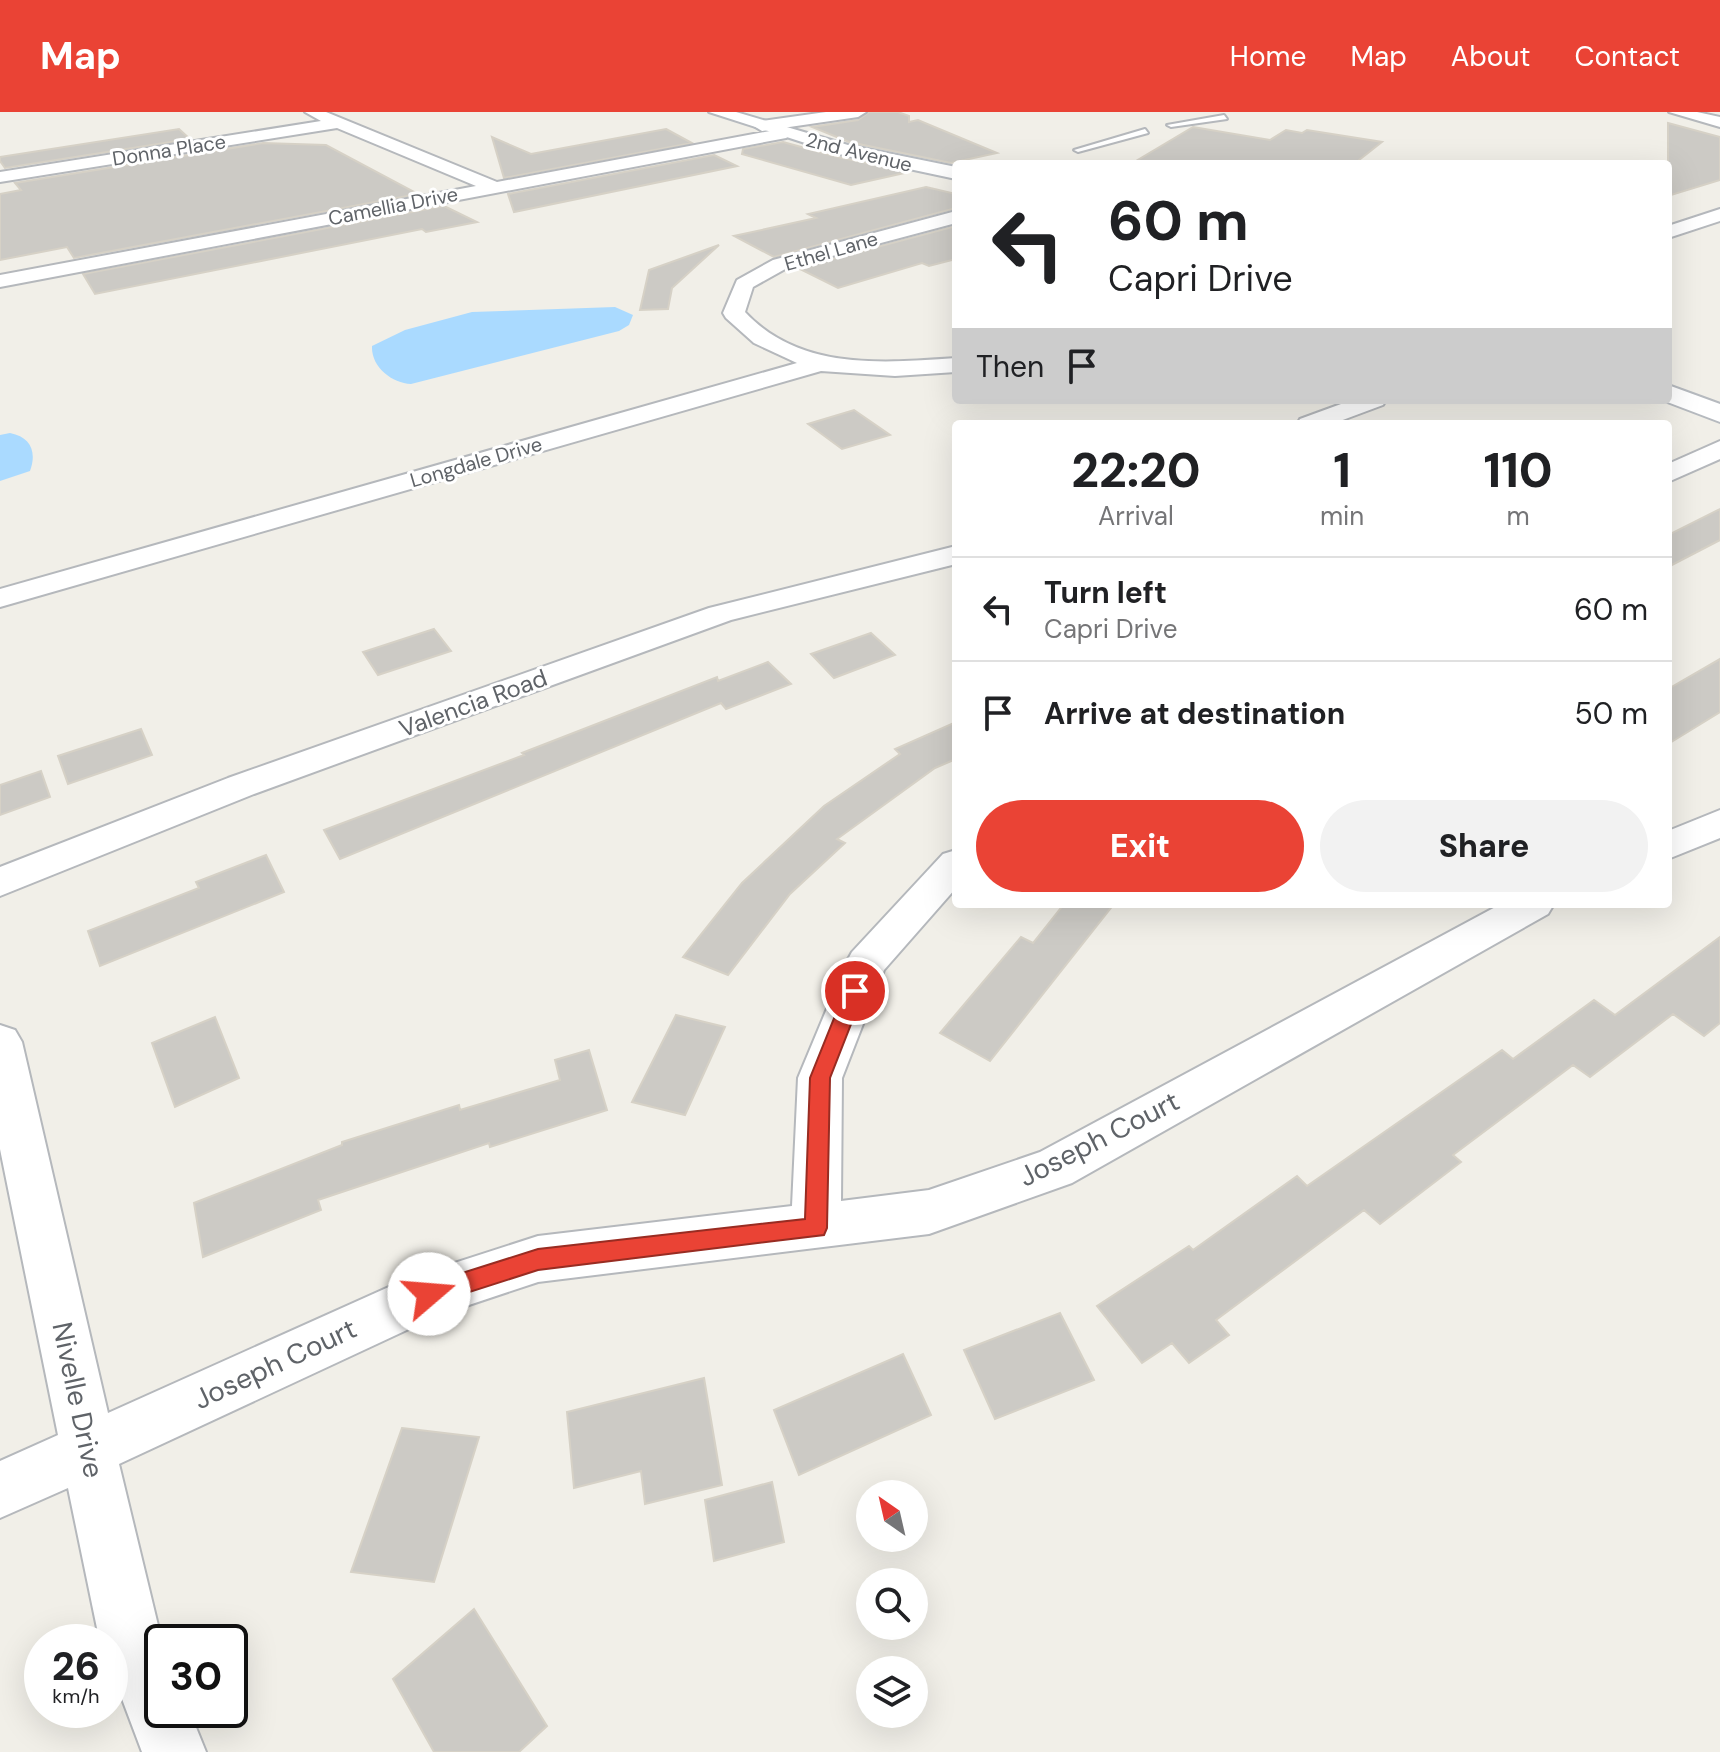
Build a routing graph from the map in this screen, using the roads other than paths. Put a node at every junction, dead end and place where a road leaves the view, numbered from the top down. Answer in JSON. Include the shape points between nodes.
{"nodes":[{"id":1,"x":313,"y":112,"type":"edge"},
{"id":2,"x":718,"y":112,"type":"edge"},
{"id":3,"x":858,"y":112,"type":"edge"},
{"id":4,"x":1677,"y":112,"type":"edge"},
{"id":5,"x":1224,"y":117,"type":"dead end"},
{"id":6,"x":1720,"y":122,"type":"edge"},
{"id":7,"x":337,"y":123,"type":"junction"},
{"id":8,"x":1171,"y":125,"type":"dead end"},
{"id":9,"x":762,"y":126,"type":"junction"},
{"id":10,"x":1145,"y":131,"type":"dead end"},
{"id":11,"x":786,"y":133,"type":"junction"},
{"id":12,"x":1078,"y":150,"type":"dead end"},
{"id":13,"x":952,"y":172,"type":"edge"},
{"id":14,"x":0,"y":177,"type":"edge"},
{"id":15,"x":494,"y":187,"type":"junction"},
{"id":16,"x":1720,"y":215,"type":"edge"},
{"id":17,"x":952,"y":218,"type":"edge"},
{"id":18,"x":1672,"y":231,"type":"edge"},
{"id":19,"x":0,"y":281,"type":"edge"},
{"id":20,"x":820,"y":364,"type":"junction"},
{"id":21,"x":952,"y":365,"type":"edge"},
{"id":22,"x":1672,"y":395,"type":"edge"},
{"id":23,"x":1363,"y":404,"type":"edge"},
{"id":24,"x":1720,"y":414,"type":"edge"},
{"id":25,"x":1320,"y":420,"type":"edge"},
{"id":26,"x":1720,"y":449,"type":"edge"},
{"id":27,"x":1672,"y":472,"type":"edge"},
{"id":28,"x":952,"y":556,"type":"edge"},
{"id":29,"x":0,"y":598,"type":"edge"},
{"id":30,"x":1720,"y":823,"type":"edge"},
{"id":31,"x":1672,"y":844,"type":"edge"},
{"id":32,"x":952,"y":867,"type":"edge"},
{"id":33,"x":0,"y":882,"type":"edge"},
{"id":34,"x":1527,"y":908,"type":"edge"},
{"id":35,"x":0,"y":1042,"type":"edge"},
{"id":36,"x":816,"y":1228,"type":"junction"},
{"id":37,"x":89,"y":1449,"type":"junction"},
{"id":38,"x":0,"y":1490,"type":"edge"},
{"id":39,"x":174,"y":1752,"type":"edge"}],
"edges":[{"from":1,"to":7,"type":"street"},
{"from":2,"to":9,"type":"street","name":"2nd Avenue"},
{"from":3,"to":9,"type":"street"},
{"from":4,"to":6,"type":"street"},
{"from":5,"to":8,"type":"lane"},
{"from":7,"to":14,"type":"street","name":"Donna Place"},
{"from":7,"to":15,"type":"street"},
{"from":9,"to":11,"type":"street","name":"2nd Avenue"},
{"from":10,"to":12,"type":"lane"},
{"from":11,"to":13,"type":"street","name":"2nd Avenue"},
{"from":11,"to":15,"type":"street","name":"Camellia Drive"},
{"from":15,"to":19,"type":"street","name":"Camellia Drive"},
{"from":16,"to":18,"type":"street"},
{"from":17,"to":20,"type":"street","name":"Ethel Lane","via":[[780,264],[744,284],[734,313],[749,332]]},
{"from":20,"to":21,"type":"street","name":"Longdale Drive","via":[[895,369]]},
{"from":20,"to":29,"type":"street","name":"Longdale Drive"},
{"from":22,"to":24,"type":"street"},
{"from":23,"to":25,"type":"street"},
{"from":26,"to":27,"type":"street"},
{"from":28,"to":33,"type":"street","name":"Valencia Road","via":[[720,614],[241,786]]},
{"from":30,"to":31,"type":"street"},
{"from":32,"to":36,"type":"street","via":[[866,963],[820,1078]]},
{"from":34,"to":36,"type":"street","name":"Joseph Court","via":[[1055,1168],[929,1212]]},
{"from":35,"to":37,"type":"street","name":"Nivelle Drive"},
{"from":36,"to":37,"type":"street","name":"Joseph Court","via":[[538,1259],[429,1294]]},
{"from":37,"to":38,"type":"street","name":"Joseph Court"},
{"from":37,"to":39,"type":"street","name":"Nivelle Drive","via":[[128,1633]]}]}
